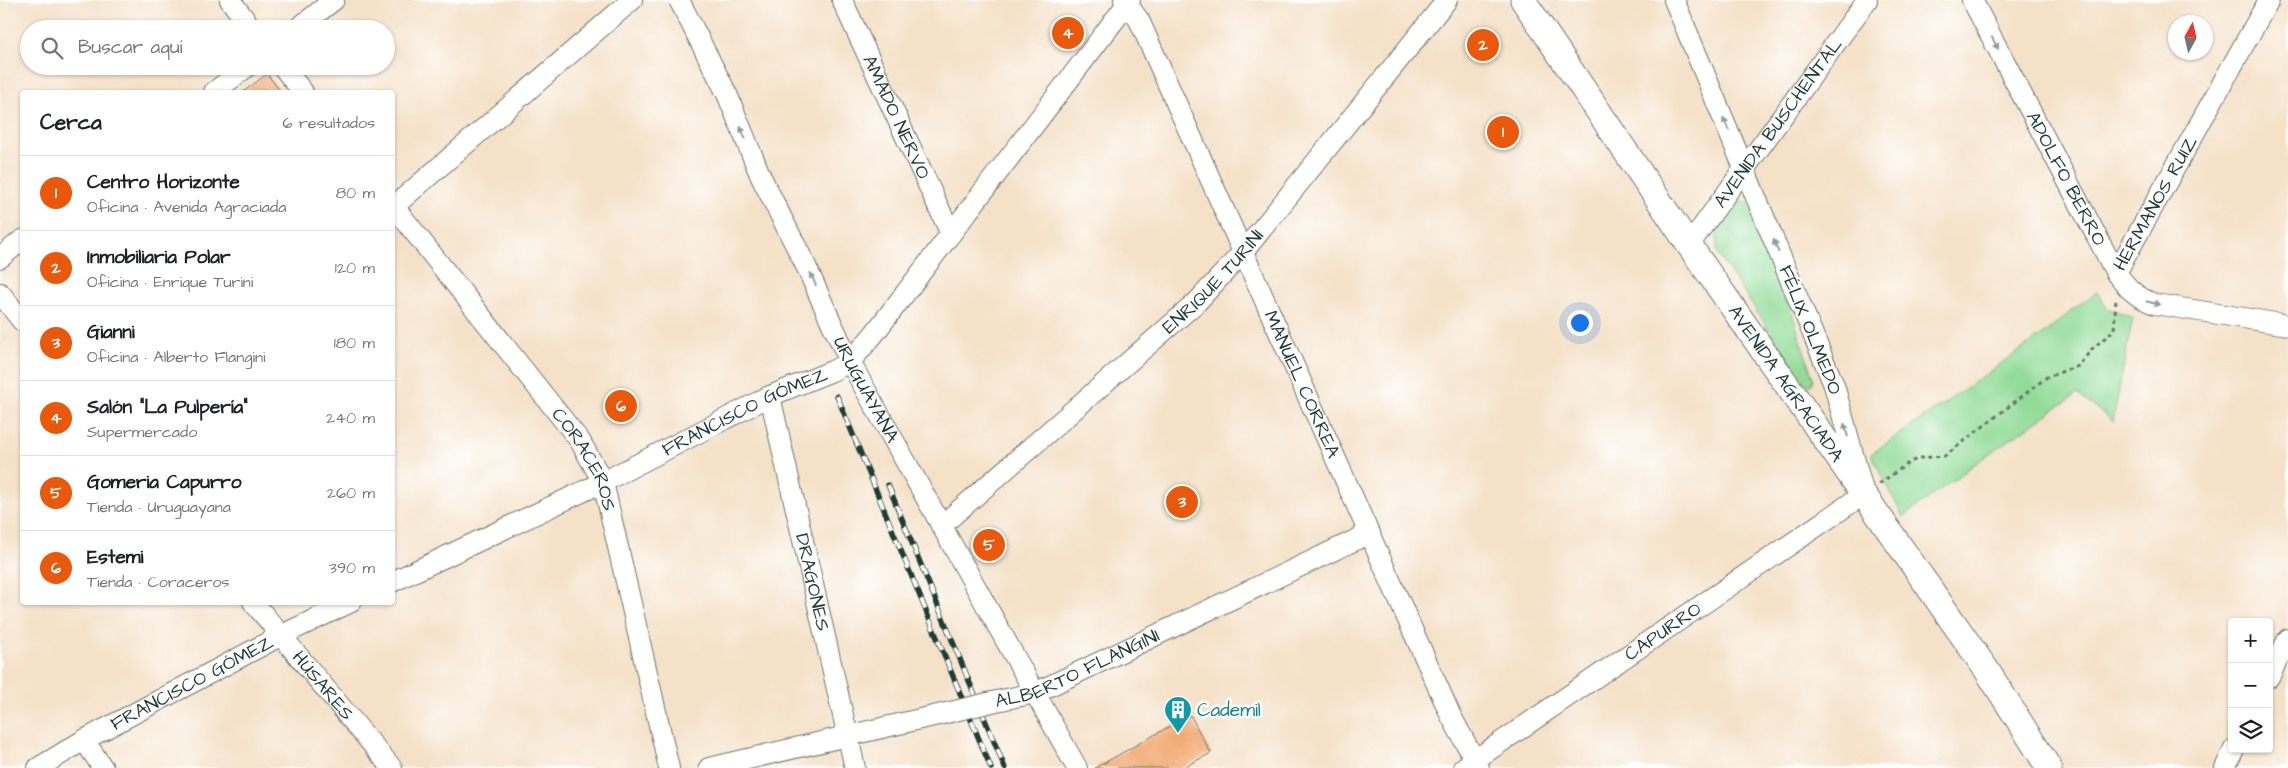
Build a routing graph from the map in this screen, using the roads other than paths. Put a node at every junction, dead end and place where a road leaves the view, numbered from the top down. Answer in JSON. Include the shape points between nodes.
{"nodes":[{"id":1,"x":230,"y":0,"type":"edge"},
{"id":2,"x":334,"y":0,"type":"edge"},
{"id":3,"x":632,"y":0,"type":"edge"},
{"id":4,"x":679,"y":0,"type":"edge"},
{"id":5,"x":842,"y":0,"type":"edge"},
{"id":6,"x":1447,"y":0,"type":"edge"},
{"id":7,"x":1523,"y":0,"type":"edge"},
{"id":8,"x":1674,"y":0,"type":"edge"},
{"id":9,"x":1867,"y":0,"type":"edge"},
{"id":10,"x":1972,"y":0,"type":"edge"},
{"id":11,"x":2269,"y":0,"type":"edge"},
{"id":12,"x":1127,"y":1,"type":"edge"},
{"id":13,"x":245,"y":20,"type":"edge"},
{"id":14,"x":308,"y":20,"type":"edge"},
{"id":15,"x":236,"y":75,"type":"edge"},
{"id":16,"x":289,"y":75,"type":"edge"},
{"id":17,"x":217,"y":90,"type":"edge"},
{"id":18,"x":301,"y":90,"type":"edge"},
{"id":19,"x":1744,"y":169,"type":"junction"},
{"id":20,"x":395,"y":204,"type":"edge"},
{"id":21,"x":395,"y":209,"type":"edge"},
{"id":22,"x":951,"y":234,"type":"junction"},
{"id":23,"x":20,"y":242,"type":"edge"},
{"id":24,"x":1689,"y":245,"type":"junction"},
{"id":25,"x":1244,"y":251,"type":"junction"},
{"id":26,"x":0,"y":258,"type":"edge"},
{"id":27,"x":2116,"y":273,"type":"junction"},
{"id":28,"x":0,"y":293,"type":"edge"},
{"id":29,"x":20,"y":318,"type":"edge"},
{"id":30,"x":2288,"y":325,"type":"edge"},
{"id":31,"x":850,"y":362,"type":"junction"},
{"id":32,"x":770,"y":396,"type":"junction"},
{"id":33,"x":603,"y":482,"type":"junction"},
{"id":34,"x":1864,"y":494,"type":"junction"},
{"id":35,"x":941,"y":526,"type":"junction"},
{"id":36,"x":1370,"y":533,"type":"junction"},
{"id":37,"x":395,"y":581,"type":"edge"},
{"id":38,"x":255,"y":605,"type":"edge"},
{"id":39,"x":345,"y":605,"type":"edge"},
{"id":40,"x":280,"y":636,"type":"junction"},
{"id":41,"x":2288,"y":639,"type":"edge"},
{"id":42,"x":2273,"y":669,"type":"edge"},
{"id":43,"x":1035,"y":692,"type":"junction"},
{"id":44,"x":847,"y":735,"type":"junction"},
{"id":45,"x":84,"y":740,"type":"junction"},
{"id":46,"x":2232,"y":753,"type":"edge"},
{"id":47,"x":1472,"y":765,"type":"edge"},
{"id":48,"x":38,"y":768,"type":"edge"},
{"id":49,"x":103,"y":768,"type":"edge"},
{"id":50,"x":392,"y":768,"type":"edge"},
{"id":51,"x":669,"y":768,"type":"edge"},
{"id":52,"x":709,"y":768,"type":"edge"},
{"id":53,"x":855,"y":768,"type":"edge"},
{"id":54,"x":1077,"y":768,"type":"edge"},
{"id":55,"x":2049,"y":768,"type":"edge"},
{"id":56,"x":2225,"y":768,"type":"edge"}],
"edges":[{"from":1,"to":13,"type":"street"},
{"from":2,"to":14,"type":"street"},
{"from":3,"to":20,"type":"street"},
{"from":31,"to":4,"type":"street","name":"URUGUAYANA","one_way":true,"bridge":true,"via":[[761,177],[727,94]]},
{"from":5,"to":22,"type":"street","name":"AMADO NERVO"},
{"from":6,"to":25,"type":"street","name":"ENRIQUE TURINI"},
{"from":7,"to":24,"type":"main road","name":"AVENIDA AGRACIADA"},
{"from":19,"to":8,"type":"street","name":"FÉLIX OLMEDO","one_way":true},
{"from":9,"to":19,"type":"street","name":"AVENIDA BUSCHENTAL"},
{"from":10,"to":27,"type":"street","name":"ADOLFO BERRO","one_way":true},
{"from":11,"to":27,"type":"street","name":"HERMANOS RUIZ"},
{"from":12,"to":22,"type":"street","name":"FRANCISCO GÓMEZ"},
{"from":12,"to":25,"type":"street","name":"MANUEL CORREA","via":[[1139,20]]},
{"from":15,"to":17,"type":"street"},
{"from":16,"to":18,"type":"street"},
{"from":19,"to":24,"type":"street","name":"AVENIDA BUSCHENTAL"},
{"from":34,"to":19,"type":"street","name":"FÉLIX OLMEDO","one_way":true,"via":[[1834,385]]},
{"from":21,"to":33,"type":"street","name":"CORACEROS","via":[[580,441]]},
{"from":22,"to":31,"type":"street","name":"FRANCISCO GÓMEZ"},
{"from":23,"to":26,"type":"street"},
{"from":24,"to":34,"type":"main road","name":"AVENIDA AGRACIADA"},
{"from":25,"to":35,"type":"street","name":"ENRIQUE TURINI","via":[[1196,303]]},
{"from":25,"to":36,"type":"street","name":"MANUEL CORREA"},
{"from":27,"to":30,"type":"street","name":"ADOLFO BERRO","one_way":true,"via":[[2134,294],[2155,304]]},
{"from":28,"to":29,"type":"street"},
{"from":31,"to":32,"type":"street","name":"FRANCISCO GÓMEZ"},
{"from":31,"to":35,"type":"street","name":"URUGUAYANA"},
{"from":32,"to":33,"type":"street","name":"FRANCISCO GÓMEZ"},
{"from":32,"to":44,"type":"street","name":"DRAGONES"},
{"from":33,"to":37,"type":"street","name":"FRANCISCO GÓMEZ"},
{"from":33,"to":51,"type":"street","name":"CORACEROS"},
{"from":34,"to":47,"type":"street","name":"CAPURRO"},
{"from":34,"to":55,"type":"main road","name":"AVENIDA AGRACIADA","via":[[1986,670]]},
{"from":35,"to":43,"type":"street","name":"URUGUAYANA"},
{"from":36,"to":43,"type":"street","name":"ALBERTO FLANGINI"},
{"from":36,"to":47,"type":"street","name":"MANUEL CORREA"},
{"from":38,"to":40,"type":"street","name":"HÚSARES"},
{"from":39,"to":40,"type":"street","name":"FRANCISCO GÓMEZ"},
{"from":40,"to":45,"type":"street","name":"FRANCISCO GÓMEZ"},
{"from":40,"to":50,"type":"street","name":"HÚSARES"},
{"from":41,"to":42,"type":"street"},
{"from":43,"to":44,"type":"street","name":"ALBERTO FLANGINI","bridge":true},
{"from":43,"to":54,"type":"street","name":"URUGUAYANA"},
{"from":44,"to":52,"type":"street","name":"ALBERTO FLANGINI"},
{"from":44,"to":53,"type":"street","name":"DRAGONES"},
{"from":45,"to":48,"type":"street","name":"FRANCISCO GÓMEZ"},
{"from":45,"to":49,"type":"street"},
{"from":46,"to":56,"type":"street"}]}
